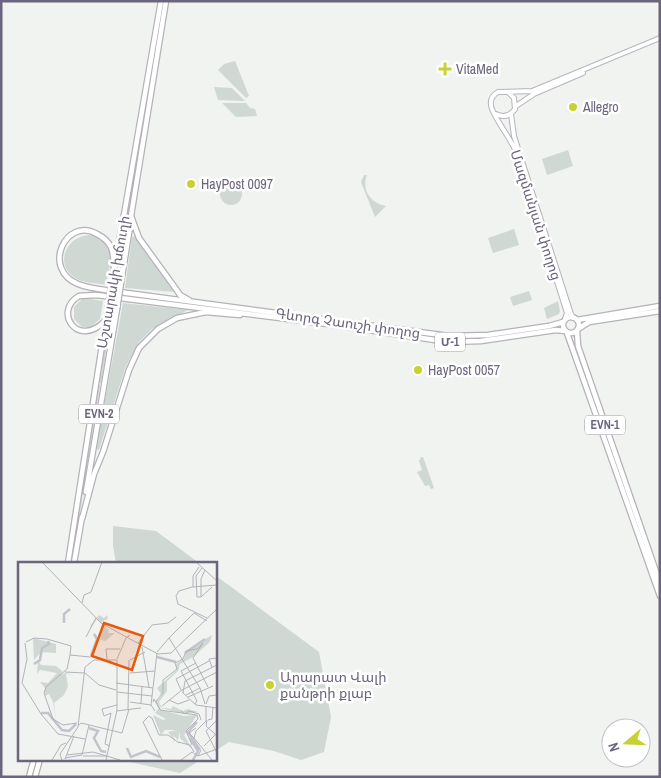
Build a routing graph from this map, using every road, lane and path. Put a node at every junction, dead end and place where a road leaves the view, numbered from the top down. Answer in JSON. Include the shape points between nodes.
{"nodes":[{"id":1,"x":161,"y":1,"type":"edge"},
{"id":2,"x":166,"y":1,"type":"edge"},
{"id":3,"x":660,"y":39,"type":"edge"},
{"id":4,"x":508,"y":92,"type":"junction"},
{"id":5,"x":516,"y":106,"type":"junction"},
{"id":6,"x":495,"y":114,"type":"junction"},
{"id":7,"x":511,"y":114,"type":"junction"},
{"id":8,"x":139,"y":126,"type":"junction"},
{"id":9,"x":146,"y":128,"type":"junction"},
{"id":10,"x":131,"y":216,"type":"junction"},
{"id":11,"x":114,"y":270,"type":"junction"},
{"id":12,"x":192,"y":302,"type":"junction"},
{"id":13,"x":660,"y":306,"type":"edge"},
{"id":14,"x":660,"y":311,"type":"edge"},
{"id":15,"x":249,"y":314,"type":"junction"},
{"id":16,"x":575,"y":319,"type":"junction"},
{"id":17,"x":564,"y":320,"type":"junction"},
{"id":18,"x":105,"y":322,"type":"junction"},
{"id":19,"x":577,"y":330,"type":"junction"},
{"id":20,"x":566,"y":332,"type":"junction"},
{"id":21,"x":82,"y":519,"type":"junction"},
{"id":22,"x":68,"y":562,"type":"edge"},
{"id":23,"x":74,"y":562,"type":"edge"},
{"id":24,"x":660,"y":583,"type":"edge"},
{"id":25,"x":660,"y":596,"type":"edge"},
{"id":26,"x":34,"y":760,"type":"edge"},
{"id":27,"x":40,"y":760,"type":"edge"},
{"id":28,"x":29,"y":777,"type":"edge"},
{"id":29,"x":35,"y":777,"type":"edge"}],
"edges":[{"from":1,"to":8,"type":"main road","name":"Աշտարակի խճուղի"},
{"from":2,"to":9,"type":"main road","name":"Աշտարակի խճուղի","number":"EVN-2"},
{"from":3,"to":4,"type":"main road","via":[[539,89]]},
{"from":3,"to":5,"type":"main road","via":[[534,94]]},
{"from":4,"to":5,"type":"main road"},
{"from":4,"to":6,"type":"main road","via":[[498,92],[492,97],[490,105]]},
{"from":5,"to":7,"type":"main road"},
{"from":6,"to":7,"type":"main road","via":[[501,117]]},
{"from":6,"to":17,"type":"main road","name":"Մազմանյան փողոց","via":[[516,152],[567,314]]},
{"from":7,"to":16,"type":"main road","name":"Մազմանյան փողոց","via":[[514,136]]},
{"from":8,"to":9,"type":"main road"},
{"from":8,"to":11,"type":"main road","name":"Աշտարակի խճուղի"},
{"from":9,"to":10,"type":"main road","name":"Աշտարակի խճուղի","number":"EVN-2"},
{"from":10,"to":12,"type":"main road","via":[[139,238],[170,282],[180,295]]},
{"from":10,"to":21,"type":"main road","name":"Աշտարակի խճուղի","number":"EVN-2","bridge":true},
{"from":11,"to":12,"type":"main road","name":"Գևորգ Չաուշի փողոց","via":[[109,244],[93,231],[72,234],[60,249],[59,262],[64,274],[78,284]]},
{"from":11,"to":18,"type":"main road","name":"Աշտարակի խճուղի","bridge":true},
{"from":12,"to":17,"type":"main road","name":"Գևորգ Չաուշի փողոց","number":"Մ-1","via":[[449,336],[488,335],[549,326]]},
{"from":13,"to":16,"type":"main road"},
{"from":14,"to":19,"type":"main road","via":[[589,322]]},
{"from":15,"to":18,"type":"main road","via":[[96,295],[79,296],[70,305],[69,320],[76,330],[92,331]]},
{"from":15,"to":20,"type":"main road","name":"Գևորգ Չաուշի փողոց","number":"Մ-1","via":[[448,342],[481,341],[556,330]]},
{"from":15,"to":21,"type":"main road","via":[[206,312],[185,316],[165,324],[145,340],[132,360]]},
{"from":16,"to":17,"type":"main road"},
{"from":16,"to":19,"type":"main road"},
{"from":17,"to":20,"type":"main road","via":[[562,327]]},
{"from":18,"to":22,"type":"main road","name":"Աշտարակի խճուղի"},
{"from":19,"to":20,"type":"main road"},
{"from":19,"to":24,"type":"main road","number":"EVN-1","via":[[578,346]]},
{"from":20,"to":25,"type":"main road","number":"EVN-1"},
{"from":21,"to":23,"type":"main road","name":"Աշտարակի խճուղի"},
{"from":26,"to":28,"type":"main road"},
{"from":27,"to":29,"type":"main road"}]}
